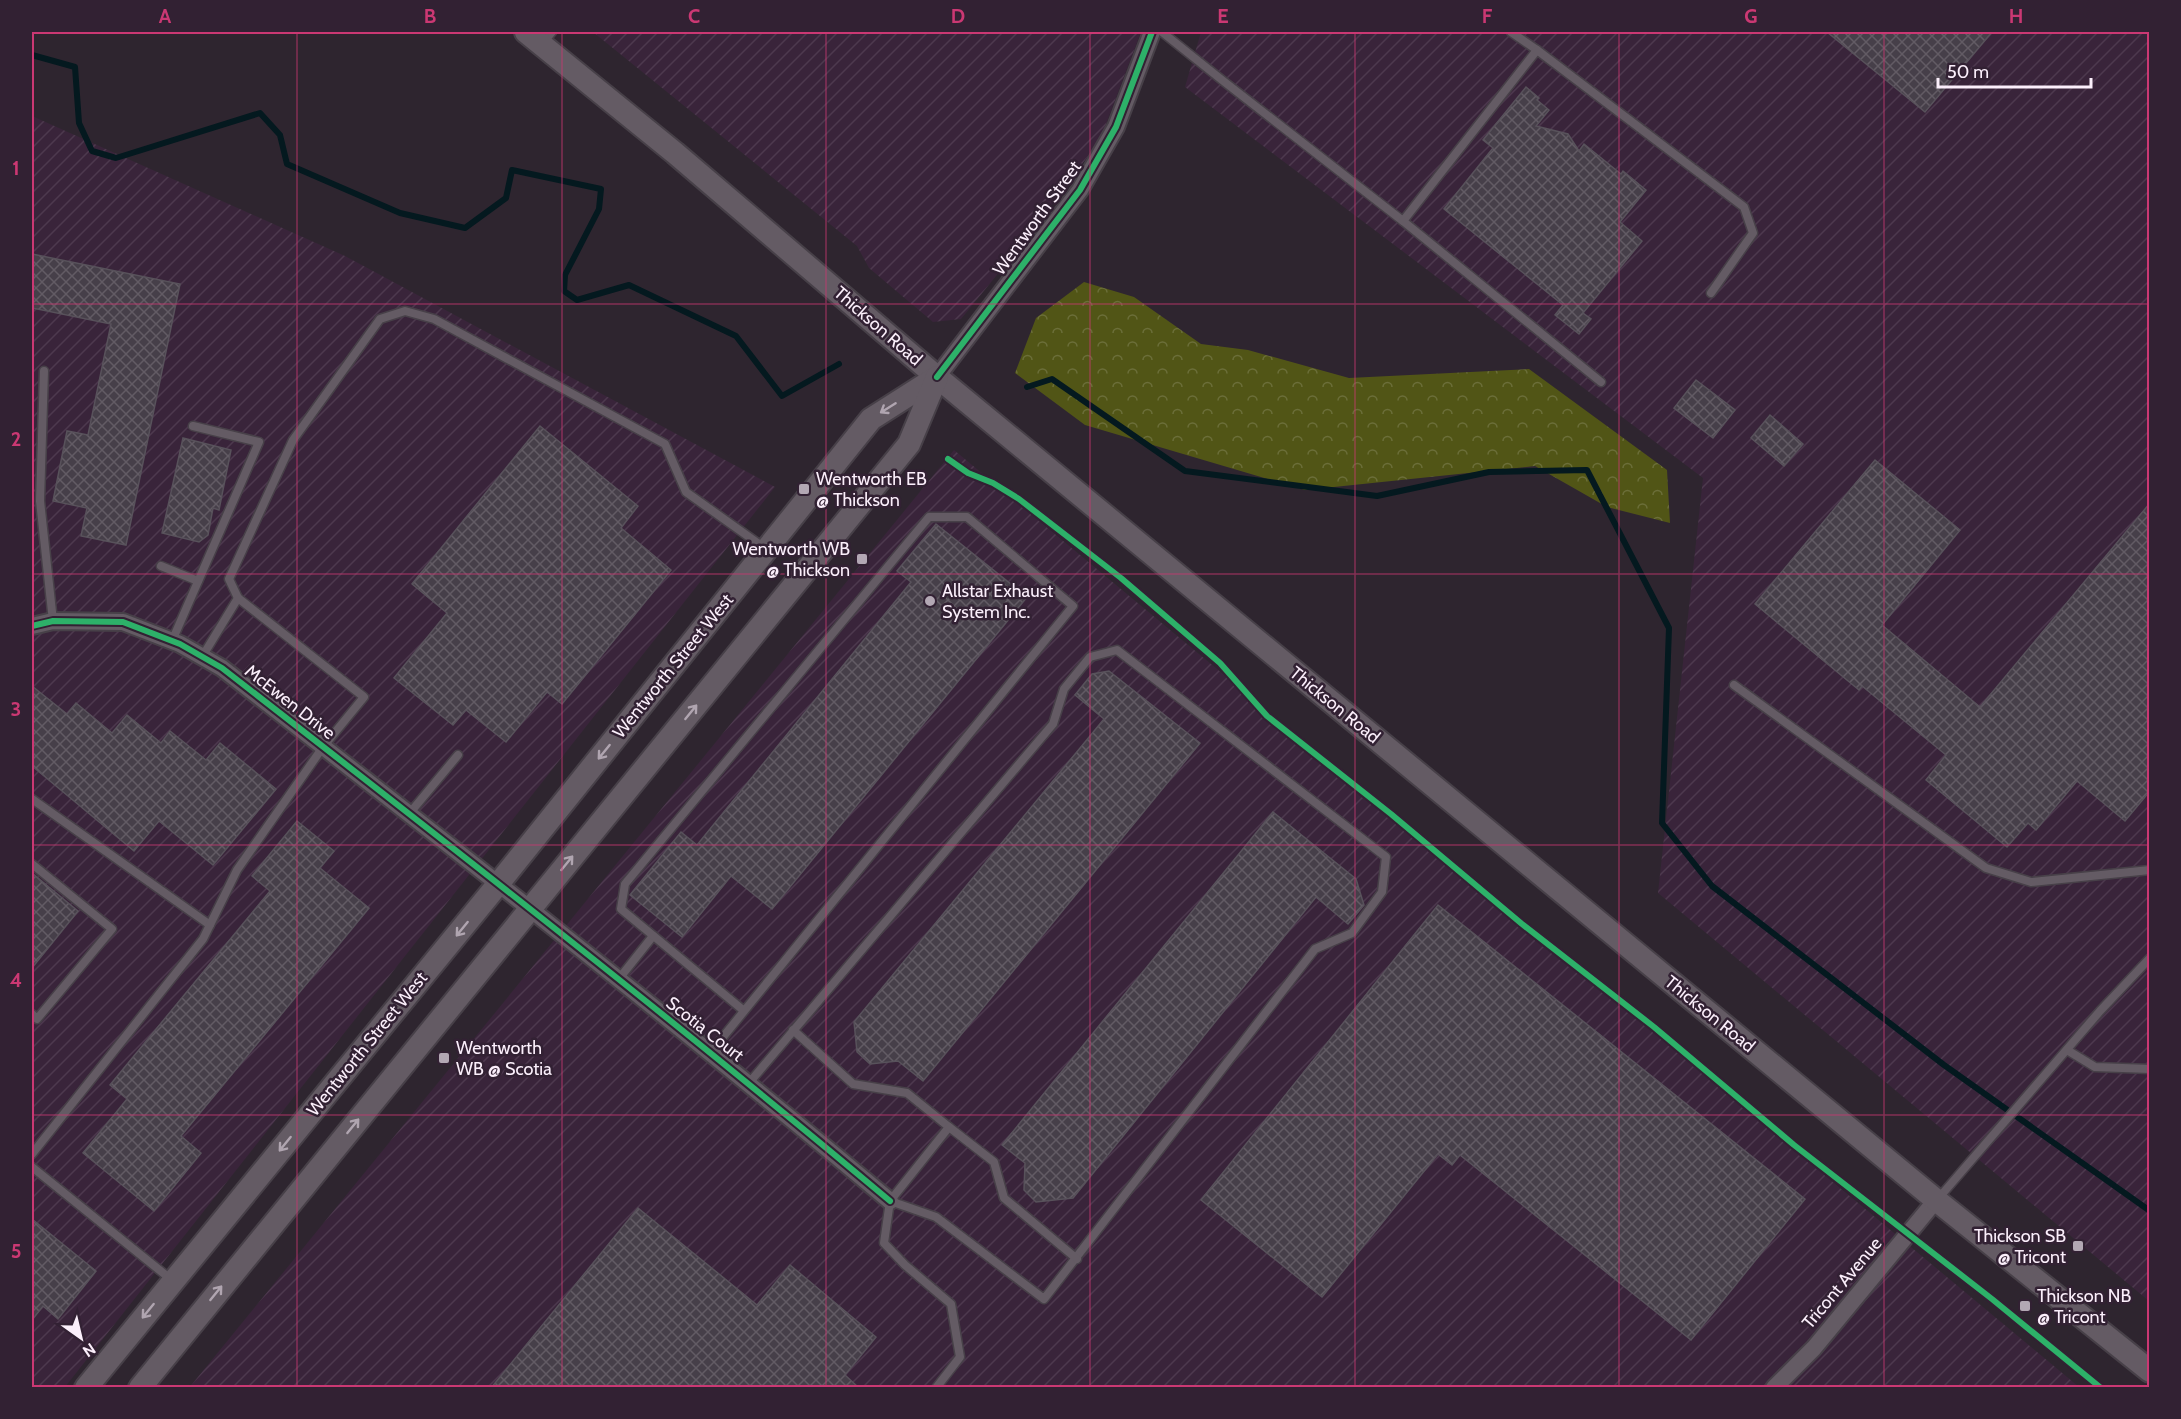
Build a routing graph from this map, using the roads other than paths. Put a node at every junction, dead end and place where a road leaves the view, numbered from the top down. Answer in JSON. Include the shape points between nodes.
{"nodes":[{"id":1,"x":1152,"y":32,"type":"edge"},
{"id":2,"x":1162,"y":32,"type":"edge"},
{"id":3,"x":1510,"y":32,"type":"edge"},
{"id":4,"x":540,"y":36,"type":"edge"},
{"id":5,"x":1536,"y":50,"type":"junction"},
{"id":6,"x":1403,"y":220,"type":"junction"},
{"id":7,"x":1712,"y":293,"type":"dead end"},
{"id":8,"x":44,"y":371,"type":"dead end"},
{"id":9,"x":937,"y":377,"type":"junction"},
{"id":10,"x":1601,"y":382,"type":"dead end"},
{"id":11,"x":193,"y":426,"type":"dead end"},
{"id":12,"x":767,"y":550,"type":"junction"},
{"id":13,"x":161,"y":566,"type":"dead end"},
{"id":14,"x":198,"y":581,"type":"junction"},
{"id":15,"x":238,"y":598,"type":"junction"},
{"id":16,"x":53,"y":621,"type":"junction"},
{"id":17,"x":32,"y":626,"type":"edge"},
{"id":18,"x":172,"y":641,"type":"junction"},
{"id":19,"x":202,"y":657,"type":"junction"},
{"id":20,"x":1734,"y":685,"type":"dead end"},
{"id":21,"x":323,"y":747,"type":"junction"},
{"id":22,"x":458,"y":755,"type":"dead end"},
{"id":23,"x":32,"y":799,"type":"edge"},
{"id":24,"x":409,"y":814,"type":"junction"},
{"id":25,"x":32,"y":864,"type":"edge"},
{"id":26,"x":2150,"y":870,"type":"edge"},
{"id":27,"x":499,"y":883,"type":"junction"},
{"id":28,"x":530,"y":908,"type":"junction"},
{"id":29,"x":210,"y":925,"type":"junction"},
{"id":30,"x":653,"y":936,"type":"junction"},
{"id":31,"x":2150,"y":958,"type":"edge"},
{"id":32,"x":618,"y":980,"type":"junction"},
{"id":33,"x":743,"y":1010,"type":"junction"},
{"id":34,"x":32,"y":1014,"type":"edge"},
{"id":35,"x":793,"y":1030,"type":"junction"},
{"id":36,"x":2067,"y":1050,"type":"junction"},
{"id":37,"x":710,"y":1053,"type":"junction"},
{"id":38,"x":2150,"y":1069,"type":"edge"},
{"id":39,"x":749,"y":1083,"type":"junction"},
{"id":40,"x":949,"y":1127,"type":"junction"},
{"id":41,"x":32,"y":1154,"type":"edge"},
{"id":42,"x":32,"y":1167,"type":"edge"},
{"id":43,"x":1936,"y":1200,"type":"junction"},
{"id":44,"x":890,"y":1201,"type":"junction"},
{"id":45,"x":1077,"y":1259,"type":"junction"},
{"id":46,"x":173,"y":1281,"type":"junction"},
{"id":47,"x":2150,"y":1371,"type":"edge"},
{"id":48,"x":148,"y":1382,"type":"edge"},
{"id":49,"x":86,"y":1388,"type":"edge"},
{"id":50,"x":936,"y":1388,"type":"edge"},
{"id":51,"x":1774,"y":1388,"type":"edge"}],
"edges":[{"from":1,"to":9,"type":"street","name":"Wentworth Street","via":[[1116,127],[1080,190]]},
{"from":2,"to":6,"type":"lane"},
{"from":3,"to":5,"type":"lane"},
{"from":4,"to":9,"type":"main road","name":"Thickson Road"},
{"from":5,"to":6,"type":"lane"},
{"from":5,"to":7,"type":"lane","via":[[1744,207],[1753,233]]},
{"from":6,"to":10,"type":"lane"},
{"from":8,"to":16,"type":"lane","via":[[40,501]]},
{"from":9,"to":12,"type":"main road","name":"Wentworth Street West","one_way":true,"via":[[871,419]]},
{"from":28,"to":9,"type":"main road","one_way":true,"via":[[909,444]]},
{"from":9,"to":43,"type":"main road","name":"Thickson Road"},
{"from":11,"to":14,"type":"lane","via":[[259,442]]},
{"from":12,"to":15,"type":"lane","via":[[686,492],[665,444],[434,319],[405,311],[380,319],[293,440],[229,579]]},
{"from":12,"to":27,"type":"main road","name":"Wentworth Street West","one_way":true},
{"from":13,"to":14,"type":"lane"},
{"from":14,"to":18,"type":"lane"},
{"from":15,"to":19,"type":"lane"},
{"from":15,"to":21,"type":"lane","via":[[364,697]]},
{"from":16,"to":17,"type":"street","name":"McEwen Drive"},
{"from":16,"to":18,"type":"street","name":"McEwen Drive","via":[[123,622]]},
{"from":18,"to":19,"type":"street","name":"McEwen Drive"},
{"from":19,"to":21,"type":"street","name":"McEwen Drive","via":[[222,668]]},
{"from":20,"to":26,"type":"lane","via":[[1986,868],[2031,882]]},
{"from":21,"to":24,"type":"street","name":"McEwen Drive"},
{"from":21,"to":29,"type":"lane","via":[[237,870]]},
{"from":22,"to":24,"type":"lane"},
{"from":23,"to":29,"type":"lane"},
{"from":24,"to":27,"type":"street","name":"McEwen Drive"},
{"from":25,"to":34,"type":"lane","via":[[112,929],[38,1018]]},
{"from":27,"to":28,"type":"street","name":"Scotia Court"},
{"from":27,"to":46,"type":"main road","name":"Wentworth Street West","one_way":true},
{"from":28,"to":32,"type":"street","name":"Scotia Court"},
{"from":48,"to":28,"type":"main road","one_way":true},
{"from":29,"to":41,"type":"lane","via":[[204,939]]},
{"from":30,"to":32,"type":"lane"},
{"from":30,"to":33,"type":"lane"},
{"from":30,"to":33,"type":"lane","via":[[621,909],[625,884],[929,517],[967,517],[1073,606]]},
{"from":31,"to":36,"type":"lane"},
{"from":32,"to":37,"type":"street","name":"Scotia Court"},
{"from":33,"to":37,"type":"lane"},
{"from":35,"to":39,"type":"lane"},
{"from":35,"to":40,"type":"lane","via":[[854,1084],[908,1093]]},
{"from":35,"to":45,"type":"lane","via":[[1053,724],[1064,689],[1090,657],[1117,650],[1386,858],[1382,892],[1352,933],[1315,949]]},
{"from":36,"to":38,"type":"lane","via":[[2096,1066]]},
{"from":36,"to":43,"type":"lane"},
{"from":37,"to":39,"type":"street","name":"Scotia Court"},
{"from":39,"to":44,"type":"street","name":"Scotia Court"},
{"from":40,"to":44,"type":"lane"},
{"from":40,"to":45,"type":"lane","via":[[994,1162],[1004,1198]]},
{"from":42,"to":46,"type":"lane"},
{"from":43,"to":47,"type":"main road","name":"Thickson Road"},
{"from":43,"to":51,"type":"street","name":"Tricont Avenue","via":[[1814,1348]]},
{"from":44,"to":45,"type":"lane","via":[[936,1216],[1044,1299]]},
{"from":44,"to":50,"type":"lane","via":[[884,1243],[951,1304],[960,1357]]},
{"from":46,"to":49,"type":"main road","name":"Wentworth Street West","one_way":true}]}
